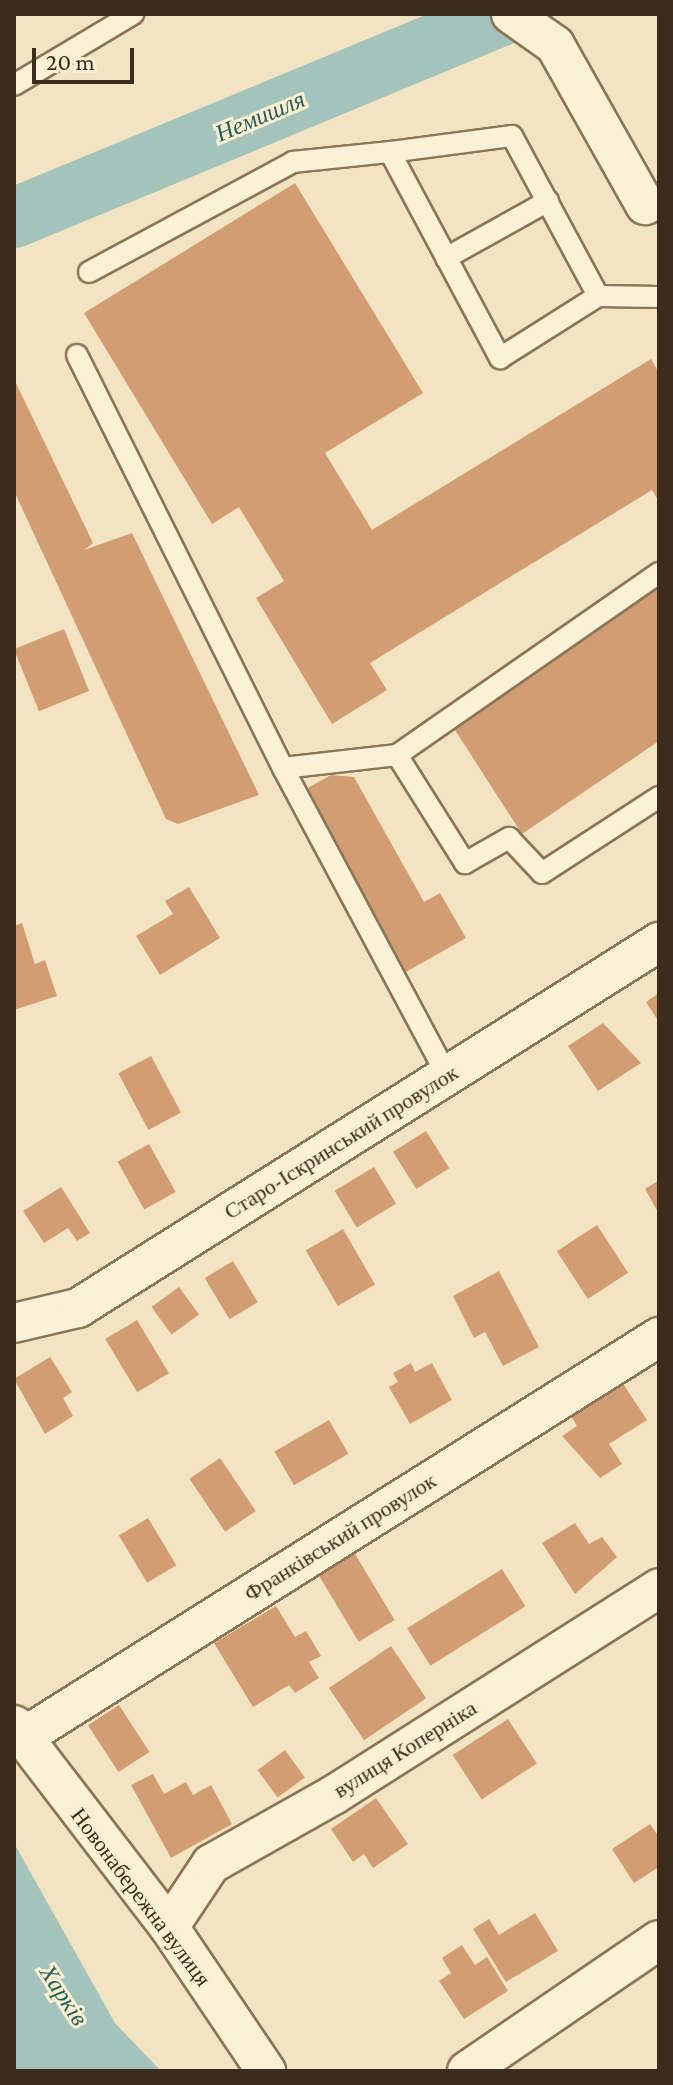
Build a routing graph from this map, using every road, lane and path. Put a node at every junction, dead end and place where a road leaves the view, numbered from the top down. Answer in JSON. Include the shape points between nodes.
{"nodes":[{"id":1,"x":133,"y":14,"type":"edge"},
{"id":2,"x":511,"y":14,"type":"edge"},
{"id":3,"x":14,"y":85,"type":"edge"},
{"id":4,"x":390,"y":152,"type":"junction"},
{"id":5,"x":548,"y":201,"type":"junction"},
{"id":6,"x":645,"y":205,"type":"dead end"},
{"id":7,"x":446,"y":258,"type":"junction"},
{"id":8,"x":89,"y":272,"type":"dead end"},
{"id":9,"x":598,"y":296,"type":"junction"},
{"id":10,"x":659,"y":297,"type":"edge"},
{"id":11,"x":77,"y":355,"type":"dead end"},
{"id":12,"x":659,"y":573,"type":"edge"},
{"id":13,"x":397,"y":755,"type":"junction"},
{"id":14,"x":283,"y":768,"type":"junction"},
{"id":15,"x":659,"y":797,"type":"edge"},
{"id":16,"x":659,"y":942,"type":"edge"},
{"id":17,"x":447,"y":1075,"type":"junction"},
{"id":18,"x":14,"y":1323,"type":"edge"},
{"id":19,"x":659,"y":1337,"type":"edge"},
{"id":20,"x":659,"y":1588,"type":"edge"},
{"id":21,"x":18,"y":1731,"type":"edge"},
{"id":22,"x":169,"y":1927,"type":"junction"},
{"id":23,"x":659,"y":1940,"type":"edge"},
{"id":24,"x":266,"y":2071,"type":"edge"},
{"id":25,"x":467,"y":2071,"type":"edge"}],
"edges":[{"from":1,"to":3,"type":"lane"},
{"from":2,"to":6,"type":"street","via":[[555,45]]},
{"from":4,"to":5,"type":"lane","via":[[512,136]]},
{"from":4,"to":7,"type":"lane"},
{"from":4,"to":8,"type":"lane","via":[[293,162]]},
{"from":5,"to":7,"type":"lane"},
{"from":5,"to":9,"type":"lane"},
{"from":7,"to":9,"type":"lane","via":[[500,358]]},
{"from":9,"to":10,"type":"lane"},
{"from":11,"to":14,"type":"lane"},
{"from":12,"to":13,"type":"lane"},
{"from":13,"to":14,"type":"lane"},
{"from":13,"to":15,"type":"lane","via":[[465,863],[509,838],[542,873]]},
{"from":14,"to":17,"type":"lane"},
{"from":16,"to":17,"type":"street","name":"Старо-Іскринський провулок"},
{"from":17,"to":18,"type":"street","name":"Старо-Іскринський провулок","via":[[78,1308]]},
{"from":19,"to":21,"type":"street","name":"Франківський провулок"},
{"from":20,"to":22,"type":"street","name":"вулиця Коперніка","via":[[335,1794],[211,1864]]},
{"from":21,"to":22,"type":"street","name":"Новонабережна вулиця"},
{"from":22,"to":24,"type":"street","name":"Новонабережна вулиця"},
{"from":23,"to":25,"type":"street"}]}
